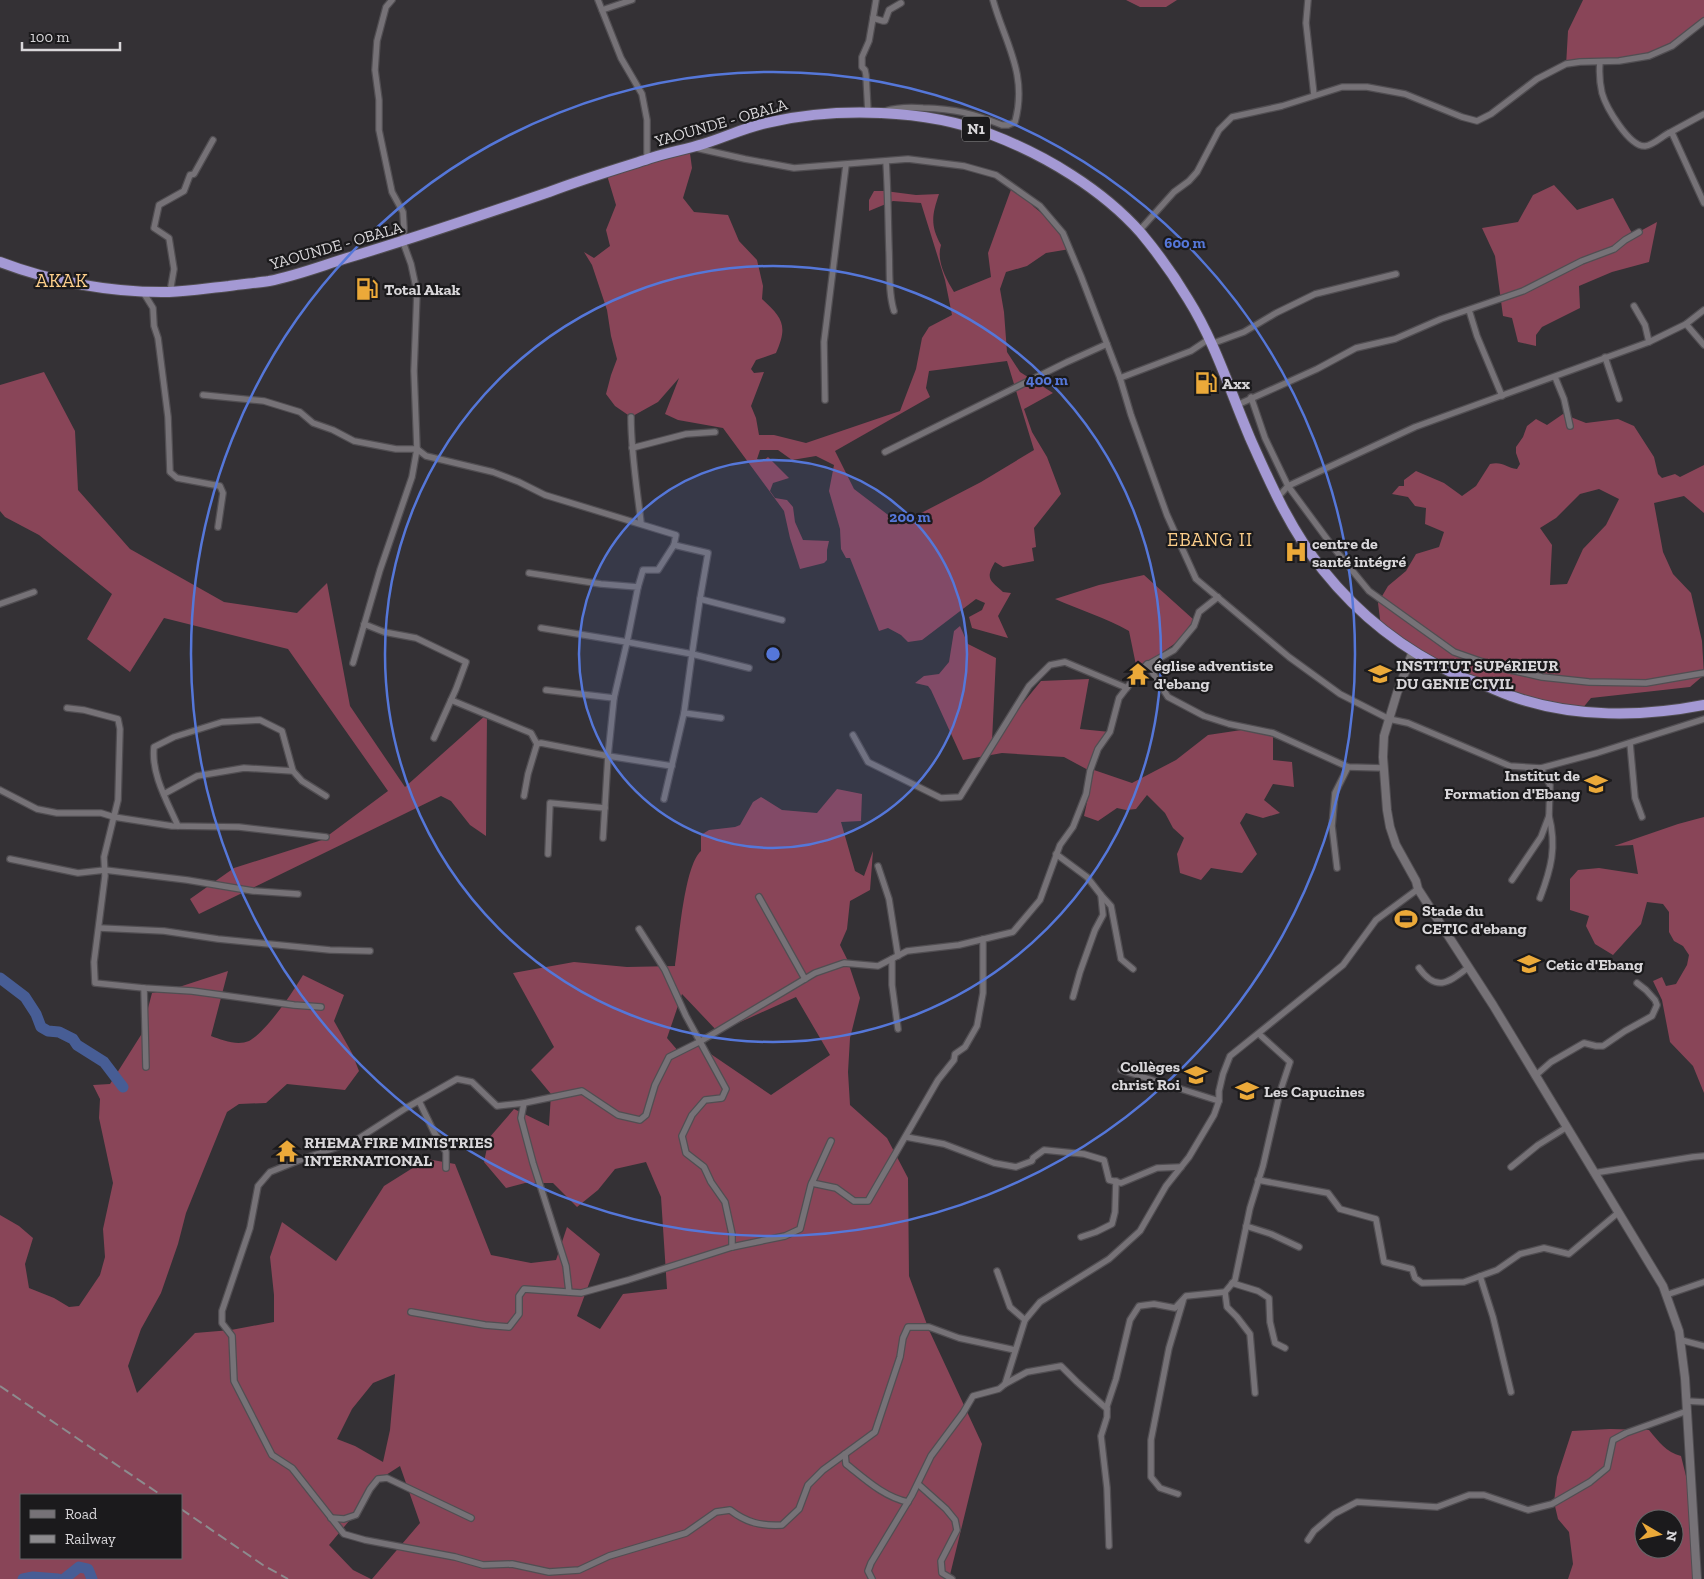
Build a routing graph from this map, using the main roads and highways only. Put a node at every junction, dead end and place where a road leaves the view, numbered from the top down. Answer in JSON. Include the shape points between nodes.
{"nodes":[{"id":1,"x":0,"y":262,"type":"edge"},
{"id":2,"x":1704,"y":705,"type":"edge"}],
"edges":[{"from":1,"to":2,"type":"highway","name":"YAOUNDE - OBALA","number":"N1","via":[[43,276],[142,291],[170,292],[270,281],[403,242],[764,123],[810,114],[873,113],[929,118],[983,131],[1018,145],[1087,186],[1140,231],[1188,299],[1278,497],[1302,539],[1326,574],[1375,624],[1413,651],[1459,676],[1549,707],[1620,713],[1660,712]]}]}
